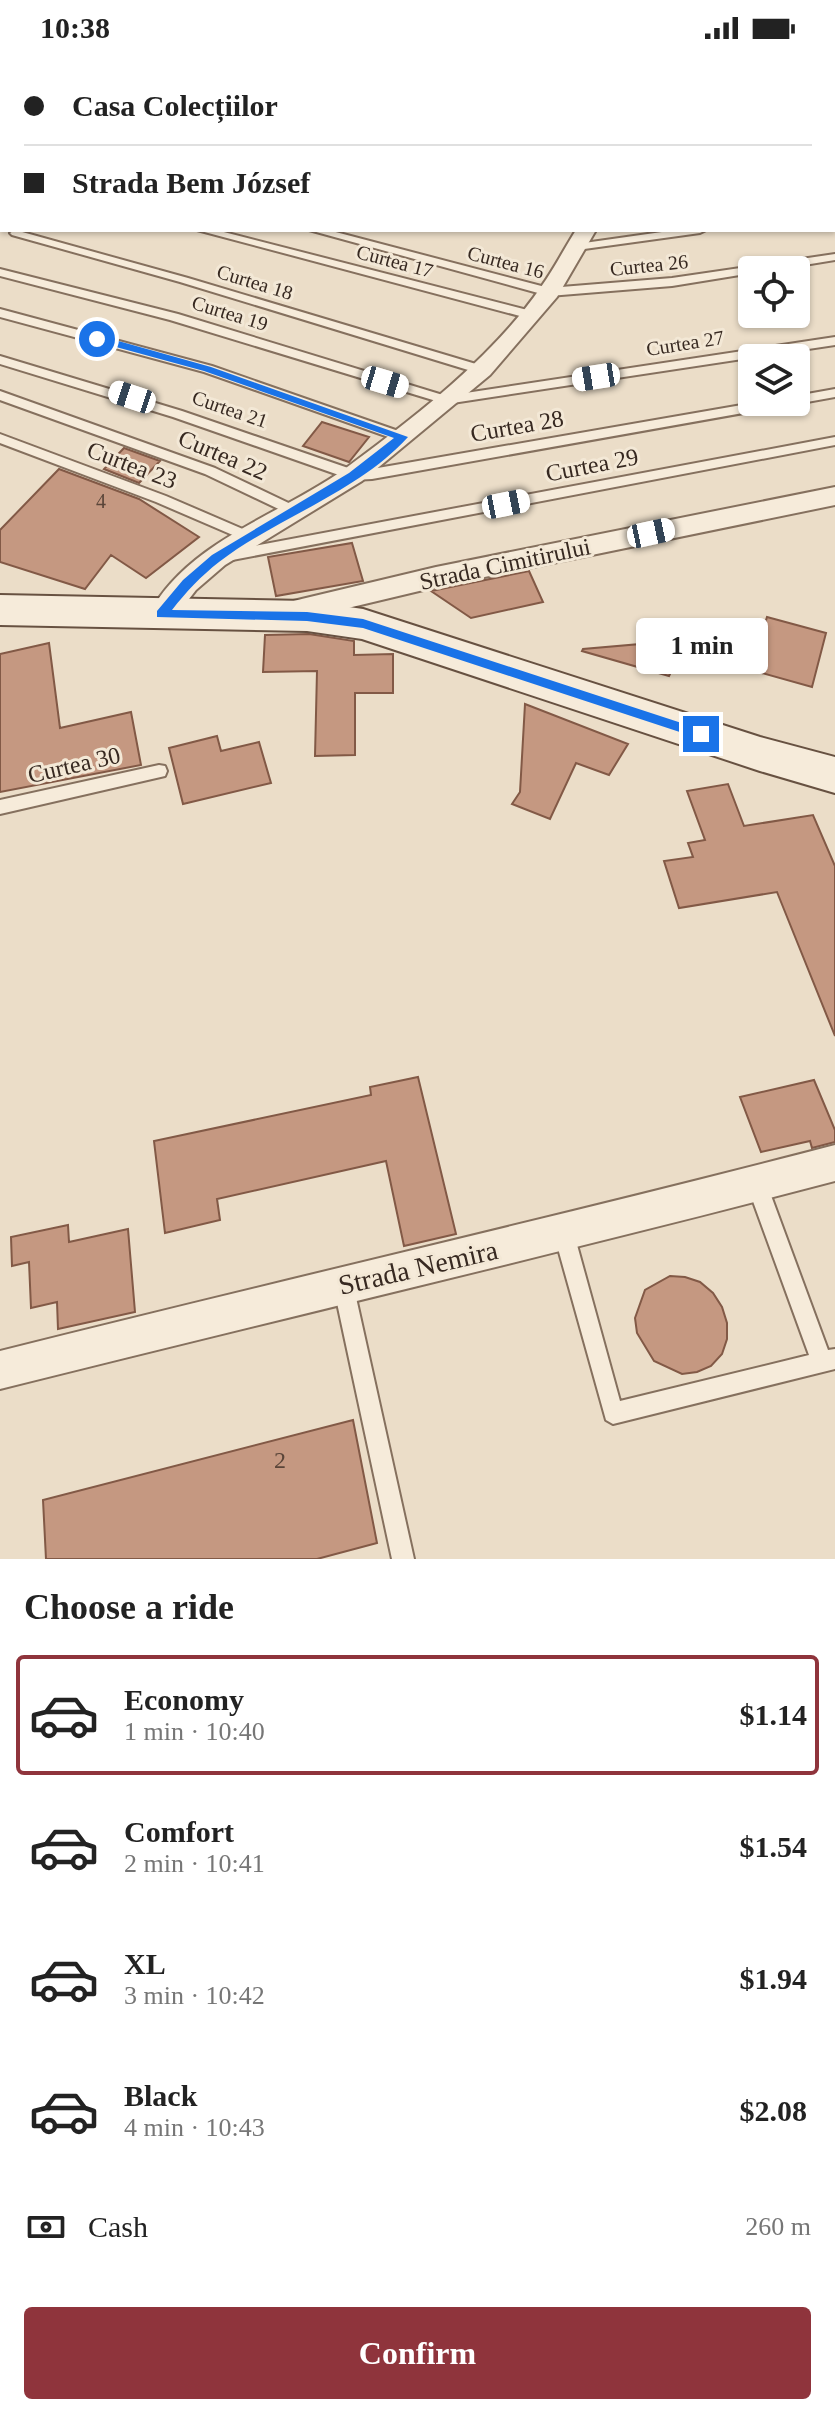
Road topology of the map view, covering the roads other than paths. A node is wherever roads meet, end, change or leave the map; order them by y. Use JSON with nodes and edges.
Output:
{"nodes":[{"id":1,"x":211,"y":232,"type":"edge"},
{"id":2,"x":323,"y":232,"type":"edge"},
{"id":3,"x":674,"y":232,"type":"edge"},
{"id":4,"x":16,"y":233,"type":"dead end"},
{"id":5,"x":582,"y":239,"type":"edge"},
{"id":6,"x":835,"y":257,"type":"edge"},
{"id":7,"x":810,"y":261,"type":"edge"},
{"id":8,"x":0,"y":272,"type":"edge"},
{"id":9,"x":738,"y":272,"type":"edge"},
{"id":10,"x":549,"y":292,"type":"junction"},
{"id":11,"x":0,"y":313,"type":"edge"},
{"id":12,"x":531,"y":315,"type":"junction"},
{"id":13,"x":835,"y":341,"type":"edge"},
{"id":14,"x":0,"y":360,"type":"edge"},
{"id":15,"x":482,"y":370,"type":"junction"},
{"id":16,"x":835,"y":393,"type":"edge"},
{"id":17,"x":0,"y":395,"type":"edge"},
{"id":18,"x":810,"y":397,"type":"edge"},
{"id":19,"x":446,"y":400,"type":"junction"},
{"id":20,"x":738,"y":410,"type":"edge"},
{"id":21,"x":402,"y":437,"type":"junction"},
{"id":22,"x":0,"y":438,"type":"edge"},
{"id":23,"x":835,"y":441,"type":"edge"},
{"id":24,"x":353,"y":475,"type":"junction"},
{"id":25,"x":835,"y":496,"type":"edge"},
{"id":26,"x":292,"y":510,"type":"junction"},
{"id":27,"x":247,"y":536,"type":"junction"},
{"id":28,"x":216,"y":558,"type":"junction"},
{"id":29,"x":0,"y":610,"type":"edge"},
{"id":30,"x":162,"y":614,"type":"junction"},
{"id":31,"x":270,"y":616,"type":"junction"},
{"id":32,"x":159,"y":771,"type":"dead end"},
{"id":33,"x":835,"y":775,"type":"edge"},
{"id":34,"x":0,"y":807,"type":"edge"},
{"id":35,"x":835,"y":1163,"type":"edge"},
{"id":36,"x":756,"y":1182,"type":"junction"},
{"id":37,"x":564,"y":1234,"type":"junction"},
{"id":38,"x":343,"y":1284,"type":"junction"},
{"id":39,"x":829,"y":1360,"type":"edge"},
{"id":40,"x":0,"y":1370,"type":"edge"},
{"id":41,"x":403,"y":1559,"type":"edge"}],
"edges":[{"from":1,"to":12,"type":"lane","name":"Curtea 17"},
{"from":2,"to":10,"type":"lane","name":"Curtea 16"},
{"from":3,"to":5,"type":"lane"},
{"from":4,"to":15,"type":"lane","name":"Curtea 18"},
{"from":5,"to":10,"type":"street"},
{"from":6,"to":7,"type":"lane","name":"Curtea 26"},
{"from":8,"to":19,"type":"lane","name":"Curtea 19"},
{"from":9,"to":10,"type":"lane","name":"Curtea 26"},
{"from":10,"to":12,"type":"street"},
{"from":11,"to":21,"type":"lane"},
{"from":12,"to":15,"type":"street"},
{"from":13,"to":19,"type":"lane","name":"Curtea 27"},
{"from":14,"to":24,"type":"lane","name":"Curtea 21"},
{"from":15,"to":19,"type":"street"},
{"from":16,"to":18,"type":"lane"},
{"from":17,"to":26,"type":"lane","name":"Curtea 22"},
{"from":19,"to":21,"type":"street"},
{"from":20,"to":24,"type":"lane","name":"Curtea 28"},
{"from":21,"to":24,"type":"street"},
{"from":22,"to":27,"type":"lane","name":"Curtea 23"},
{"from":23,"to":28,"type":"lane","name":"Curtea 29"},
{"from":24,"to":26,"type":"street"},
{"from":25,"to":31,"type":"street","name":"Strada Cimitirului"},
{"from":26,"to":27,"type":"street"},
{"from":27,"to":28,"type":"street"},
{"from":28,"to":30,"type":"street"},
{"from":29,"to":30,"type":"main road"},
{"from":30,"to":31,"type":"main road"},
{"from":31,"to":33,"type":"main road"},
{"from":32,"to":34,"type":"lane","name":"Curtea 30"},
{"from":35,"to":36,"type":"street","name":"Strada Nemira"},
{"from":36,"to":37,"type":"street","name":"Strada Nemira"},
{"from":36,"to":39,"type":"lane"},
{"from":37,"to":38,"type":"street","name":"Strada Nemira"},
{"from":37,"to":39,"type":"lane"},
{"from":38,"to":40,"type":"street","name":"Strada Nemira"},
{"from":38,"to":41,"type":"lane"}]}
